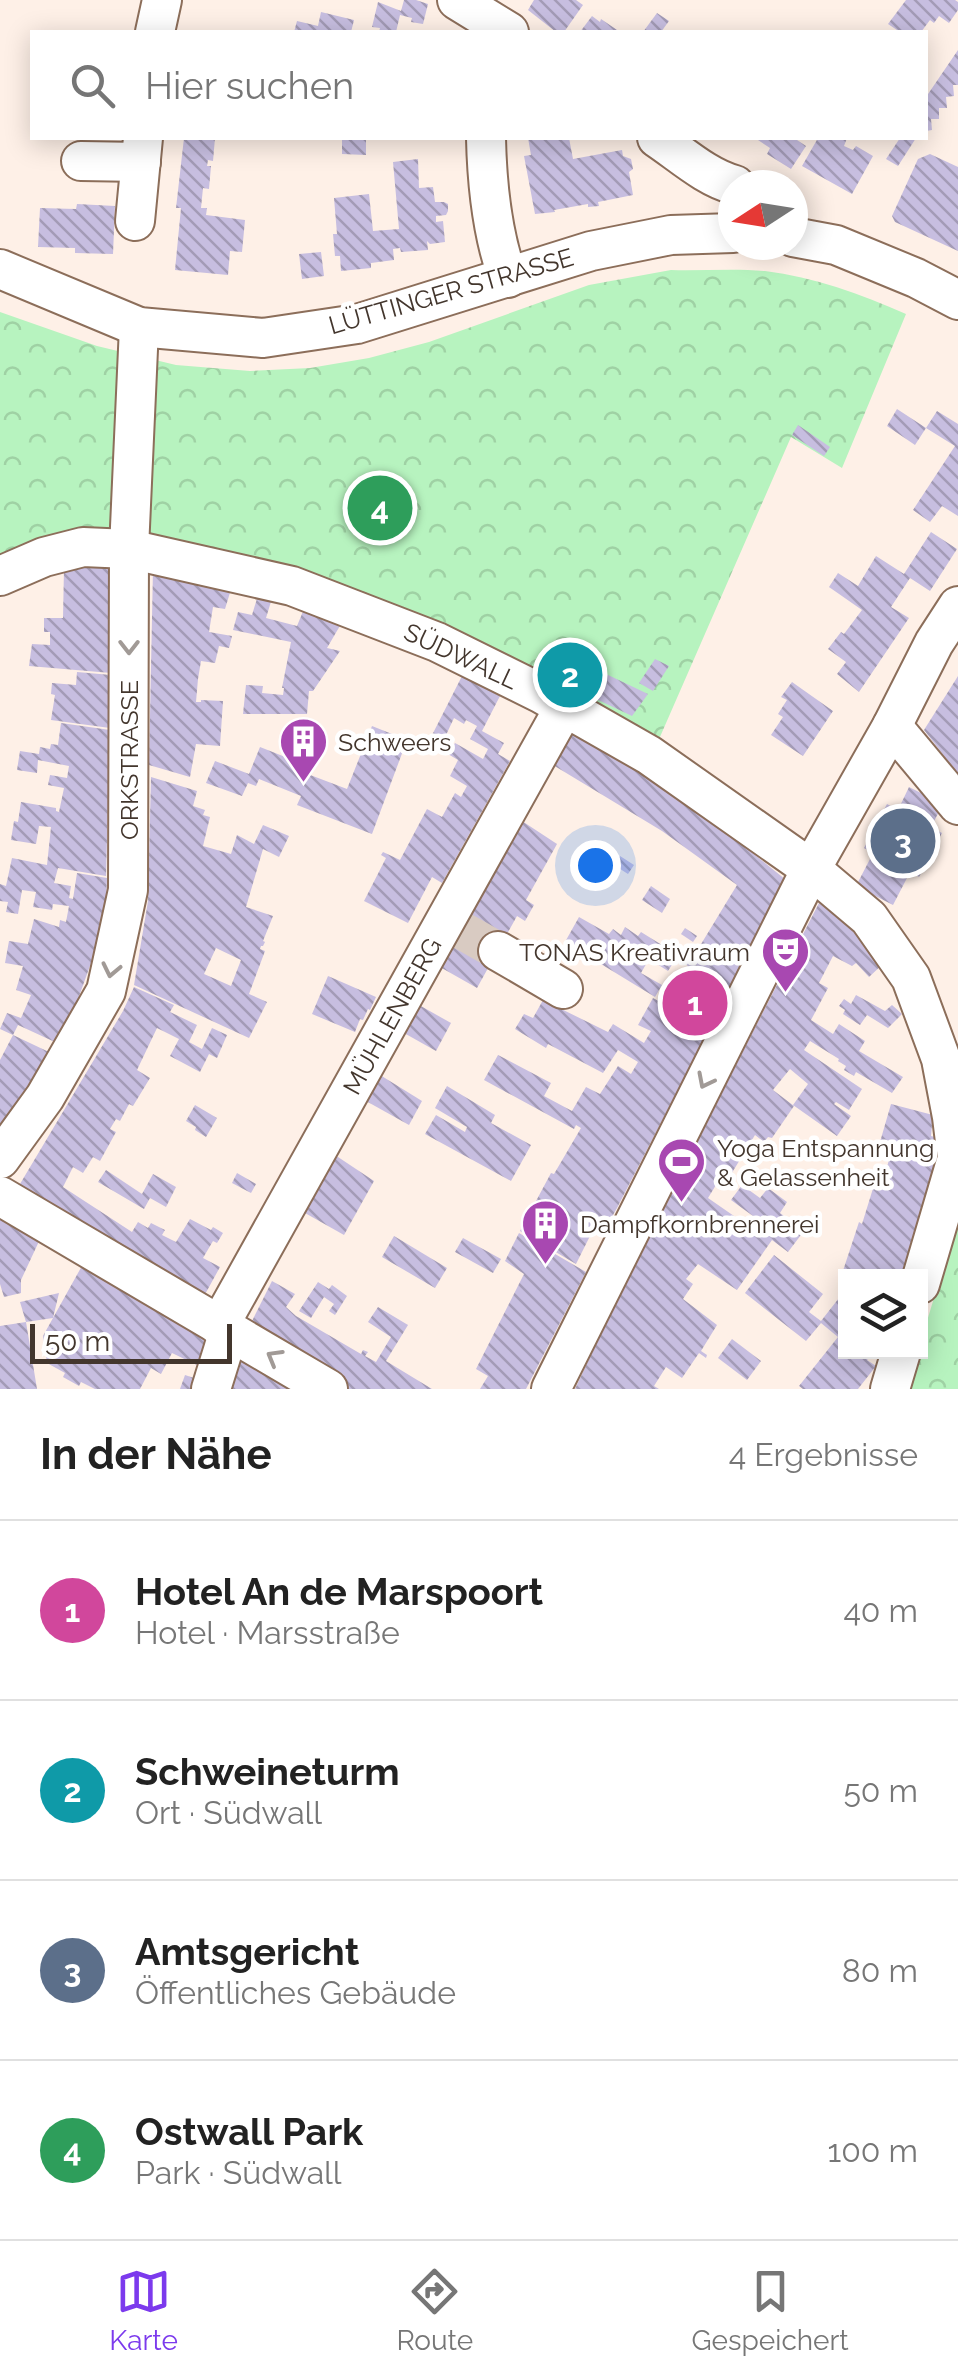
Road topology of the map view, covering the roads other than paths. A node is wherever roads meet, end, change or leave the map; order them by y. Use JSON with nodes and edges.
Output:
{"nodes":[{"id":1,"x":162,"y":0,"type":"edge"},
{"id":2,"x":457,"y":0,"type":"edge"},
{"id":3,"x":497,"y":21,"type":"edge"},
{"id":4,"x":155,"y":30,"type":"edge"},
{"id":5,"x":486,"y":140,"type":"edge"},
{"id":6,"x":659,"y":140,"type":"edge"},
{"id":7,"x":142,"y":150,"type":"edge"},
{"id":8,"x":81,"y":160,"type":"dead end"},
{"id":9,"x":718,"y":180,"type":"edge"},
{"id":10,"x":135,"y":221,"type":"dead end"},
{"id":11,"x":718,"y":233,"type":"edge"},
{"id":12,"x":808,"y":240,"type":"edge"},
{"id":13,"x":0,"y":268,"type":"edge"},
{"id":14,"x":508,"y":278,"type":"junction"},
{"id":15,"x":958,"y":300,"type":"edge"},
{"id":16,"x":139,"y":327,"type":"junction"},
{"id":17,"x":130,"y":550,"type":"junction"},
{"id":18,"x":0,"y":576,"type":"edge"},
{"id":19,"x":958,"y":606,"type":"edge"},
{"id":20,"x":565,"y":706,"type":"junction"},
{"id":21,"x":892,"y":726,"type":"junction"},
{"id":22,"x":958,"y":805,"type":"edge"},
{"id":23,"x":811,"y":869,"type":"junction"},
{"id":24,"x":498,"y":951,"type":"tunnel mouth"},
{"id":25,"x":563,"y":989,"type":"dead end"},
{"id":26,"x":0,"y":1158,"type":"edge"},
{"id":27,"x":0,"y":1196,"type":"edge"},
{"id":28,"x":924,"y":1269,"type":"edge"},
{"id":29,"x":224,"y":1328,"type":"junction"},
{"id":30,"x":899,"y":1359,"type":"edge"},
{"id":31,"x":211,"y":1389,"type":"edge"},
{"id":32,"x":328,"y":1389,"type":"edge"},
{"id":33,"x":551,"y":1389,"type":"edge"},
{"id":34,"x":890,"y":1389,"type":"edge"}],
"edges":[{"from":1,"to":4,"type":"street"},
{"from":2,"to":3,"type":"street"},
{"from":5,"to":14,"type":"street"},
{"from":6,"to":9,"type":"street"},
{"from":7,"to":8,"type":"street"},
{"from":7,"to":10,"type":"street"},
{"from":11,"to":14,"type":"street","name":"LÜTTINGER STRASSE"},
{"from":12,"to":15,"type":"street"},
{"from":13,"to":16,"type":"street","name":"LÜTTINGER STRASSE"},
{"from":14,"to":16,"type":"street","name":"LÜTTINGER STRASSE"},
{"from":16,"to":17,"type":"street","name":"ORKSTRASSE"},
{"from":17,"to":18,"type":"street","name":"SÜDWALL"},
{"from":17,"to":20,"type":"street","name":"SÜDWALL"},
{"from":17,"to":26,"type":"street","name":"ORKSTRASSE","one_way":true},
{"from":19,"to":21,"type":"street"},
{"from":20,"to":23,"type":"street","name":"SÜDWALL"},
{"from":20,"to":29,"type":"street","name":"MÜHLENBERG"},
{"from":21,"to":22,"type":"street"},
{"from":21,"to":23,"type":"street"},
{"from":23,"to":28,"type":"street","name":"SÜDWALL"},
{"from":23,"to":33,"type":"street","one_way":true},
{"from":24,"to":25,"type":"street"},
{"from":27,"to":29,"type":"street"},
{"from":29,"to":31,"type":"street","name":"MÜHLENBERG"},
{"from":32,"to":29,"type":"street","one_way":true},
{"from":30,"to":34,"type":"street"}]}
